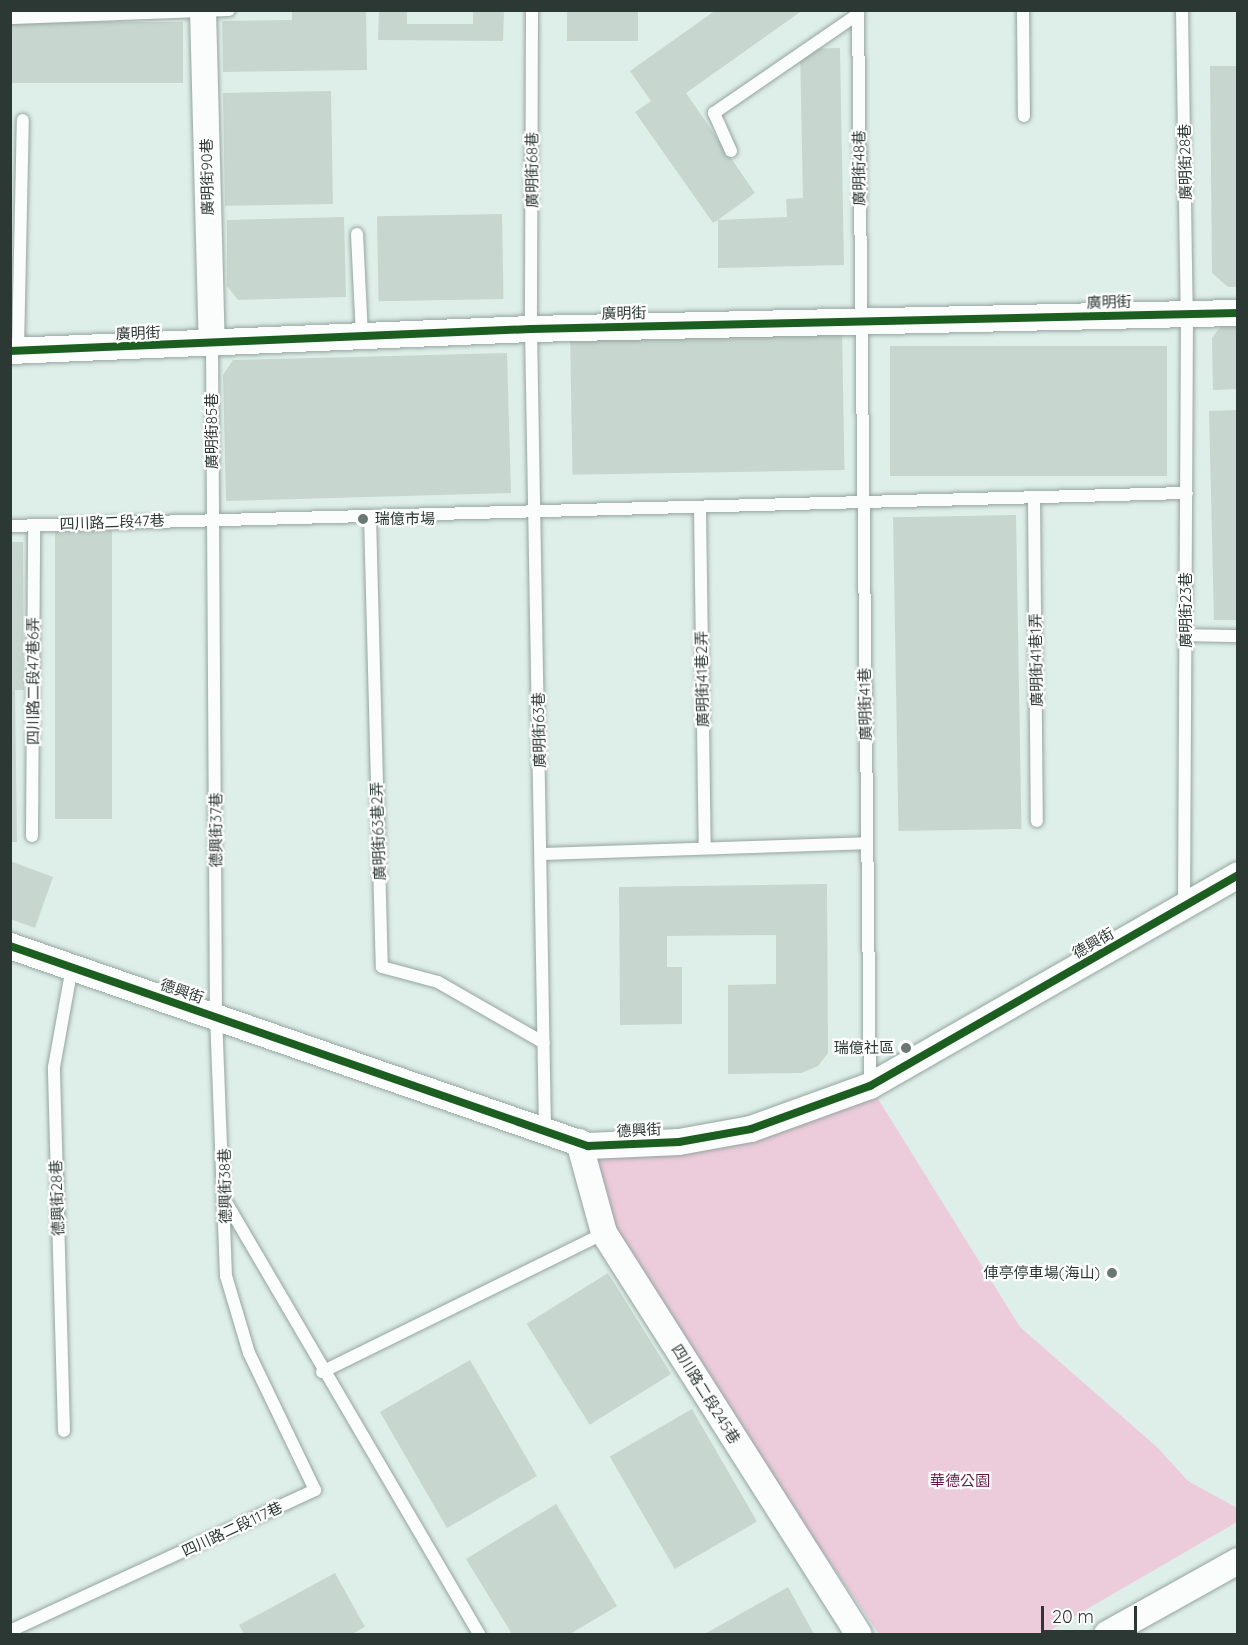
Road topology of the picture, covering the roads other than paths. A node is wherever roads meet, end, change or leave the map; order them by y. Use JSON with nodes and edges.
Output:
{"nodes":[{"id":1,"x":229,"y":10,"type":"edge"},
{"id":2,"x":532,"y":10,"type":"edge"},
{"id":3,"x":1023,"y":10,"type":"edge"},
{"id":4,"x":1182,"y":10,"type":"edge"},
{"id":5,"x":203,"y":11,"type":"edge"},
{"id":6,"x":858,"y":13,"type":"edge"},
{"id":7,"x":12,"y":18,"type":"dead end"},
{"id":8,"x":1024,"y":116,"type":"dead end"},
{"id":9,"x":22,"y":120,"type":"dead end"},
{"id":10,"x":731,"y":151,"type":"dead end"},
{"id":11,"x":357,"y":234,"type":"dead end"},
{"id":12,"x":1238,"y":313,"type":"edge"},
{"id":13,"x":1188,"y":314,"type":"junction"},
{"id":14,"x":860,"y":321,"type":"junction"},
{"id":15,"x":531,"y":329,"type":"junction"},
{"id":16,"x":362,"y":337,"type":"junction"},
{"id":17,"x":212,"y":344,"type":"junction"},
{"id":18,"x":14,"y":351,"type":"edge"},
{"id":19,"x":1187,"y":493,"type":"junction"},
{"id":20,"x":1034,"y":499,"type":"junction"},
{"id":21,"x":863,"y":506,"type":"junction"},
{"id":22,"x":700,"y":509,"type":"junction"},
{"id":23,"x":535,"y":513,"type":"junction"},
{"id":24,"x":370,"y":516,"type":"junction"},
{"id":25,"x":213,"y":519,"type":"junction"},
{"id":26,"x":34,"y":525,"type":"junction"},
{"id":27,"x":10,"y":526,"type":"edge"},
{"id":28,"x":1185,"y":636,"type":"junction"},
{"id":29,"x":1238,"y":636,"type":"edge"},
{"id":30,"x":216,"y":643,"type":"joint"},
{"id":31,"x":1037,"y":821,"type":"dead end"},
{"id":32,"x":32,"y":836,"type":"dead end"},
{"id":33,"x":867,"y":843,"type":"junction"},
{"id":34,"x":705,"y":848,"type":"junction"},
{"id":35,"x":541,"y":854,"type":"junction"},
{"id":36,"x":1238,"y":875,"type":"edge"},
{"id":37,"x":1184,"y":906,"type":"junction"},
{"id":38,"x":10,"y":946,"type":"edge"},
{"id":39,"x":72,"y":967,"type":"junction"},
{"id":40,"x":216,"y":1017,"type":"junction"},
{"id":41,"x":544,"y":1043,"type":"junction"},
{"id":42,"x":870,"y":1086,"type":"junction"},
{"id":43,"x":545,"y":1132,"type":"junction"},
{"id":44,"x":579,"y":1142,"type":"junction"},
{"id":45,"x":225,"y":1201,"type":"junction"},
{"id":46,"x":604,"y":1233,"type":"junction"},
{"id":47,"x":249,"y":1353,"type":"joint"},
{"id":48,"x":322,"y":1372,"type":"junction"},
{"id":49,"x":64,"y":1431,"type":"dead end"},
{"id":50,"x":1238,"y":1562,"type":"edge"},
{"id":51,"x":10,"y":1631,"type":"edge"},
{"id":52,"x":479,"y":1635,"type":"edge"},
{"id":53,"x":858,"y":1635,"type":"edge"},
{"id":54,"x":1107,"y":1635,"type":"edge"}],
"edges":[{"from":1,"to":5,"type":"lane"},
{"from":2,"to":15,"type":"lane","name":"廣明街68巷"},
{"from":3,"to":8,"type":"lane"},
{"from":4,"to":13,"type":"lane","name":"廣明街28巷"},
{"from":5,"to":7,"type":"lane"},
{"from":5,"to":17,"type":"street","name":"廣明街90巷"},
{"from":6,"to":10,"type":"lane","name":"廣明街48巷"},
{"from":6,"to":14,"type":"lane","name":"廣明街48巷"},
{"from":9,"to":18,"type":"lane"},
{"from":11,"to":16,"type":"lane"},
{"from":12,"to":13,"type":"street","name":"廣明街"},
{"from":13,"to":14,"type":"street","name":"廣明街"},
{"from":13,"to":19,"type":"lane","name":"廣明街23巷"},
{"from":14,"to":15,"type":"street","name":"廣明街"},
{"from":14,"to":21,"type":"lane","name":"廣明街41巷"},
{"from":15,"to":16,"type":"street","name":"廣明街"},
{"from":15,"to":23,"type":"lane","name":"廣明街63巷"},
{"from":16,"to":17,"type":"street","name":"廣明街"},
{"from":17,"to":18,"type":"street","name":"廣明街"},
{"from":17,"to":25,"type":"lane","name":"廣明街85巷"},
{"from":19,"to":20,"type":"lane"},
{"from":19,"to":28,"type":"lane","name":"廣明街23巷"},
{"from":20,"to":21,"type":"lane"},
{"from":20,"to":31,"type":"lane","name":"廣明街41巷1弄"},
{"from":21,"to":22,"type":"lane"},
{"from":21,"to":33,"type":"lane","name":"廣明街41巷"},
{"from":22,"to":23,"type":"lane"},
{"from":22,"to":34,"type":"lane","name":"廣明街41巷2弄"},
{"from":23,"to":24,"type":"lane"},
{"from":23,"to":35,"type":"lane","name":"廣明街63巷"},
{"from":24,"to":25,"type":"lane"},
{"from":24,"to":41,"type":"lane","name":"廣明街63巷2弄"},
{"from":25,"to":26,"type":"lane","name":"四川路二段47巷"},
{"from":25,"to":30,"type":"lane","name":"廣明街85巷"},
{"from":26,"to":27,"type":"lane","name":"四川路二段47巷"},
{"from":26,"to":32,"type":"lane","name":"四川路二段47巷6弄"},
{"from":28,"to":29,"type":"lane"},
{"from":28,"to":37,"type":"lane","name":"廣明街23巷"},
{"from":30,"to":40,"type":"lane","name":"德興街37巷"},
{"from":33,"to":34,"type":"lane"},
{"from":33,"to":42,"type":"lane","name":"廣明街41巷"},
{"from":34,"to":35,"type":"lane"},
{"from":35,"to":41,"type":"lane","name":"廣明街63巷"},
{"from":36,"to":37,"type":"street","name":"德興街"},
{"from":37,"to":42,"type":"street","name":"德興街"},
{"from":38,"to":39,"type":"street","name":"德興街"},
{"from":39,"to":40,"type":"street","name":"德興街"},
{"from":39,"to":49,"type":"lane","name":"德興街28巷"},
{"from":40,"to":43,"type":"street","name":"德興街"},
{"from":40,"to":45,"type":"lane","name":"德興街38巷"},
{"from":41,"to":43,"type":"lane","name":"廣明街63巷"},
{"from":42,"to":44,"type":"street","name":"德興街"},
{"from":43,"to":44,"type":"street","name":"德興街"},
{"from":44,"to":46,"type":"street","name":"四川路二段245巷"},
{"from":45,"to":47,"type":"lane","name":"德興街38巷"},
{"from":45,"to":48,"type":"lane"},
{"from":46,"to":48,"type":"lane"},
{"from":46,"to":53,"type":"street","name":"四川路二段245巷"},
{"from":47,"to":51,"type":"lane","name":"四川路二段117巷"},
{"from":48,"to":52,"type":"lane"},
{"from":50,"to":54,"type":"street"}]}
